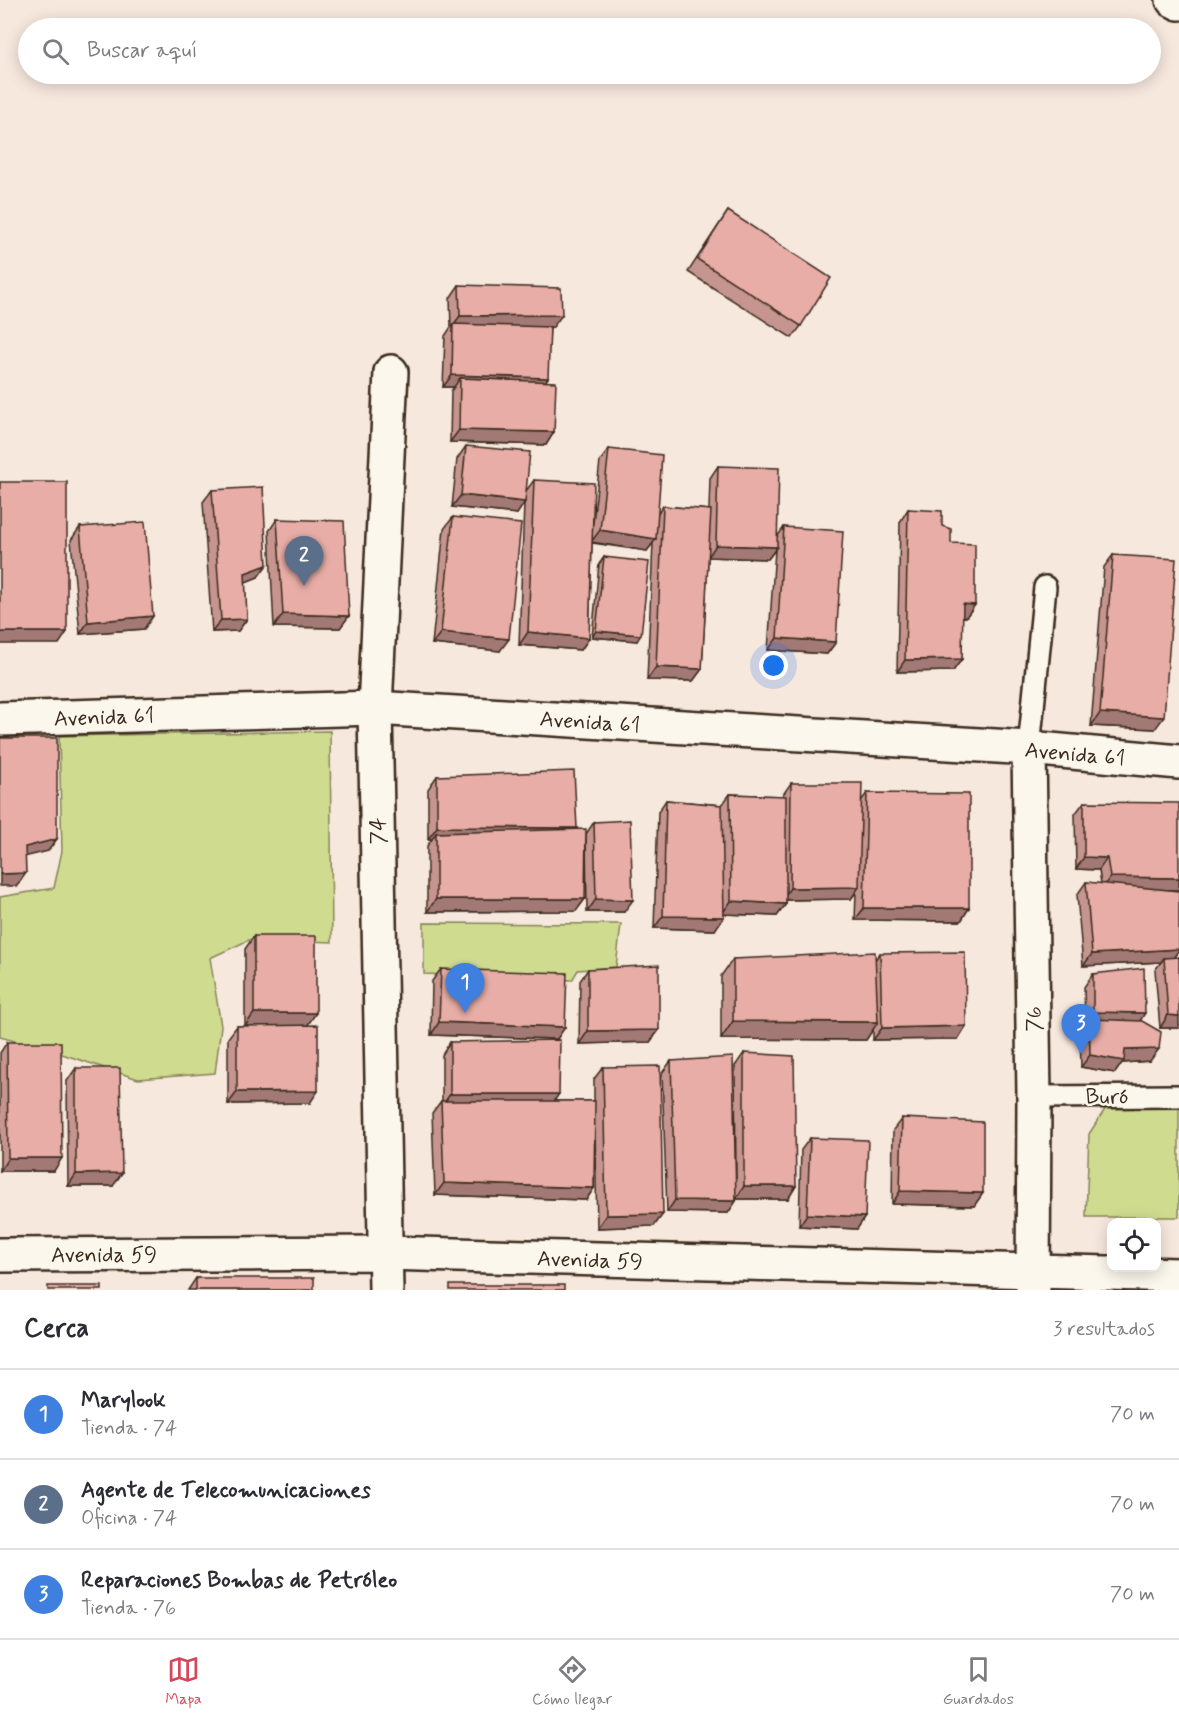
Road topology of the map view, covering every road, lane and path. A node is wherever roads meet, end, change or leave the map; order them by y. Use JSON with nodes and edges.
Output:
{"nodes":[{"id":1,"x":1173,"y":0,"type":"edge"},
{"id":2,"x":1179,"y":3,"type":"edge"},
{"id":3,"x":391,"y":372,"type":"dead end"},
{"id":4,"x":1045,"y":587,"type":"dead end"},
{"id":5,"x":375,"y":708,"type":"junction"},
{"id":6,"x":0,"y":719,"type":"edge"},
{"id":7,"x":1029,"y":748,"type":"junction"},
{"id":8,"x":1179,"y":762,"type":"edge"},
{"id":9,"x":1179,"y":1096,"type":"edge"},
{"id":10,"x":1034,"y":1097,"type":"junction"},
{"id":11,"x":385,"y":1253,"type":"junction"},
{"id":12,"x":0,"y":1255,"type":"edge"},
{"id":13,"x":1179,"y":1275,"type":"edge"},
{"id":14,"x":1033,"y":1281,"type":"edge"},
{"id":15,"x":386,"y":1290,"type":"edge"}],
"edges":[{"from":1,"to":2,"type":"street"},
{"from":3,"to":5,"type":"street","name":"74"},
{"from":4,"to":7,"type":"lane"},
{"from":5,"to":6,"type":"street","name":"Avenida 61"},
{"from":5,"to":7,"type":"street","name":"Avenida 61"},
{"from":5,"to":11,"type":"street","name":"74"},
{"from":7,"to":8,"type":"street","name":"Avenida 61"},
{"from":7,"to":10,"type":"street","name":"76"},
{"from":9,"to":10,"type":"lane","name":"Buró"},
{"from":10,"to":14,"type":"street","name":"76"},
{"from":11,"to":12,"type":"street","name":"Avenida 59"},
{"from":11,"to":14,"type":"street","name":"Avenida 59"},
{"from":11,"to":15,"type":"street","name":"74"},
{"from":13,"to":14,"type":"street","name":"Avenida 59"}]}
